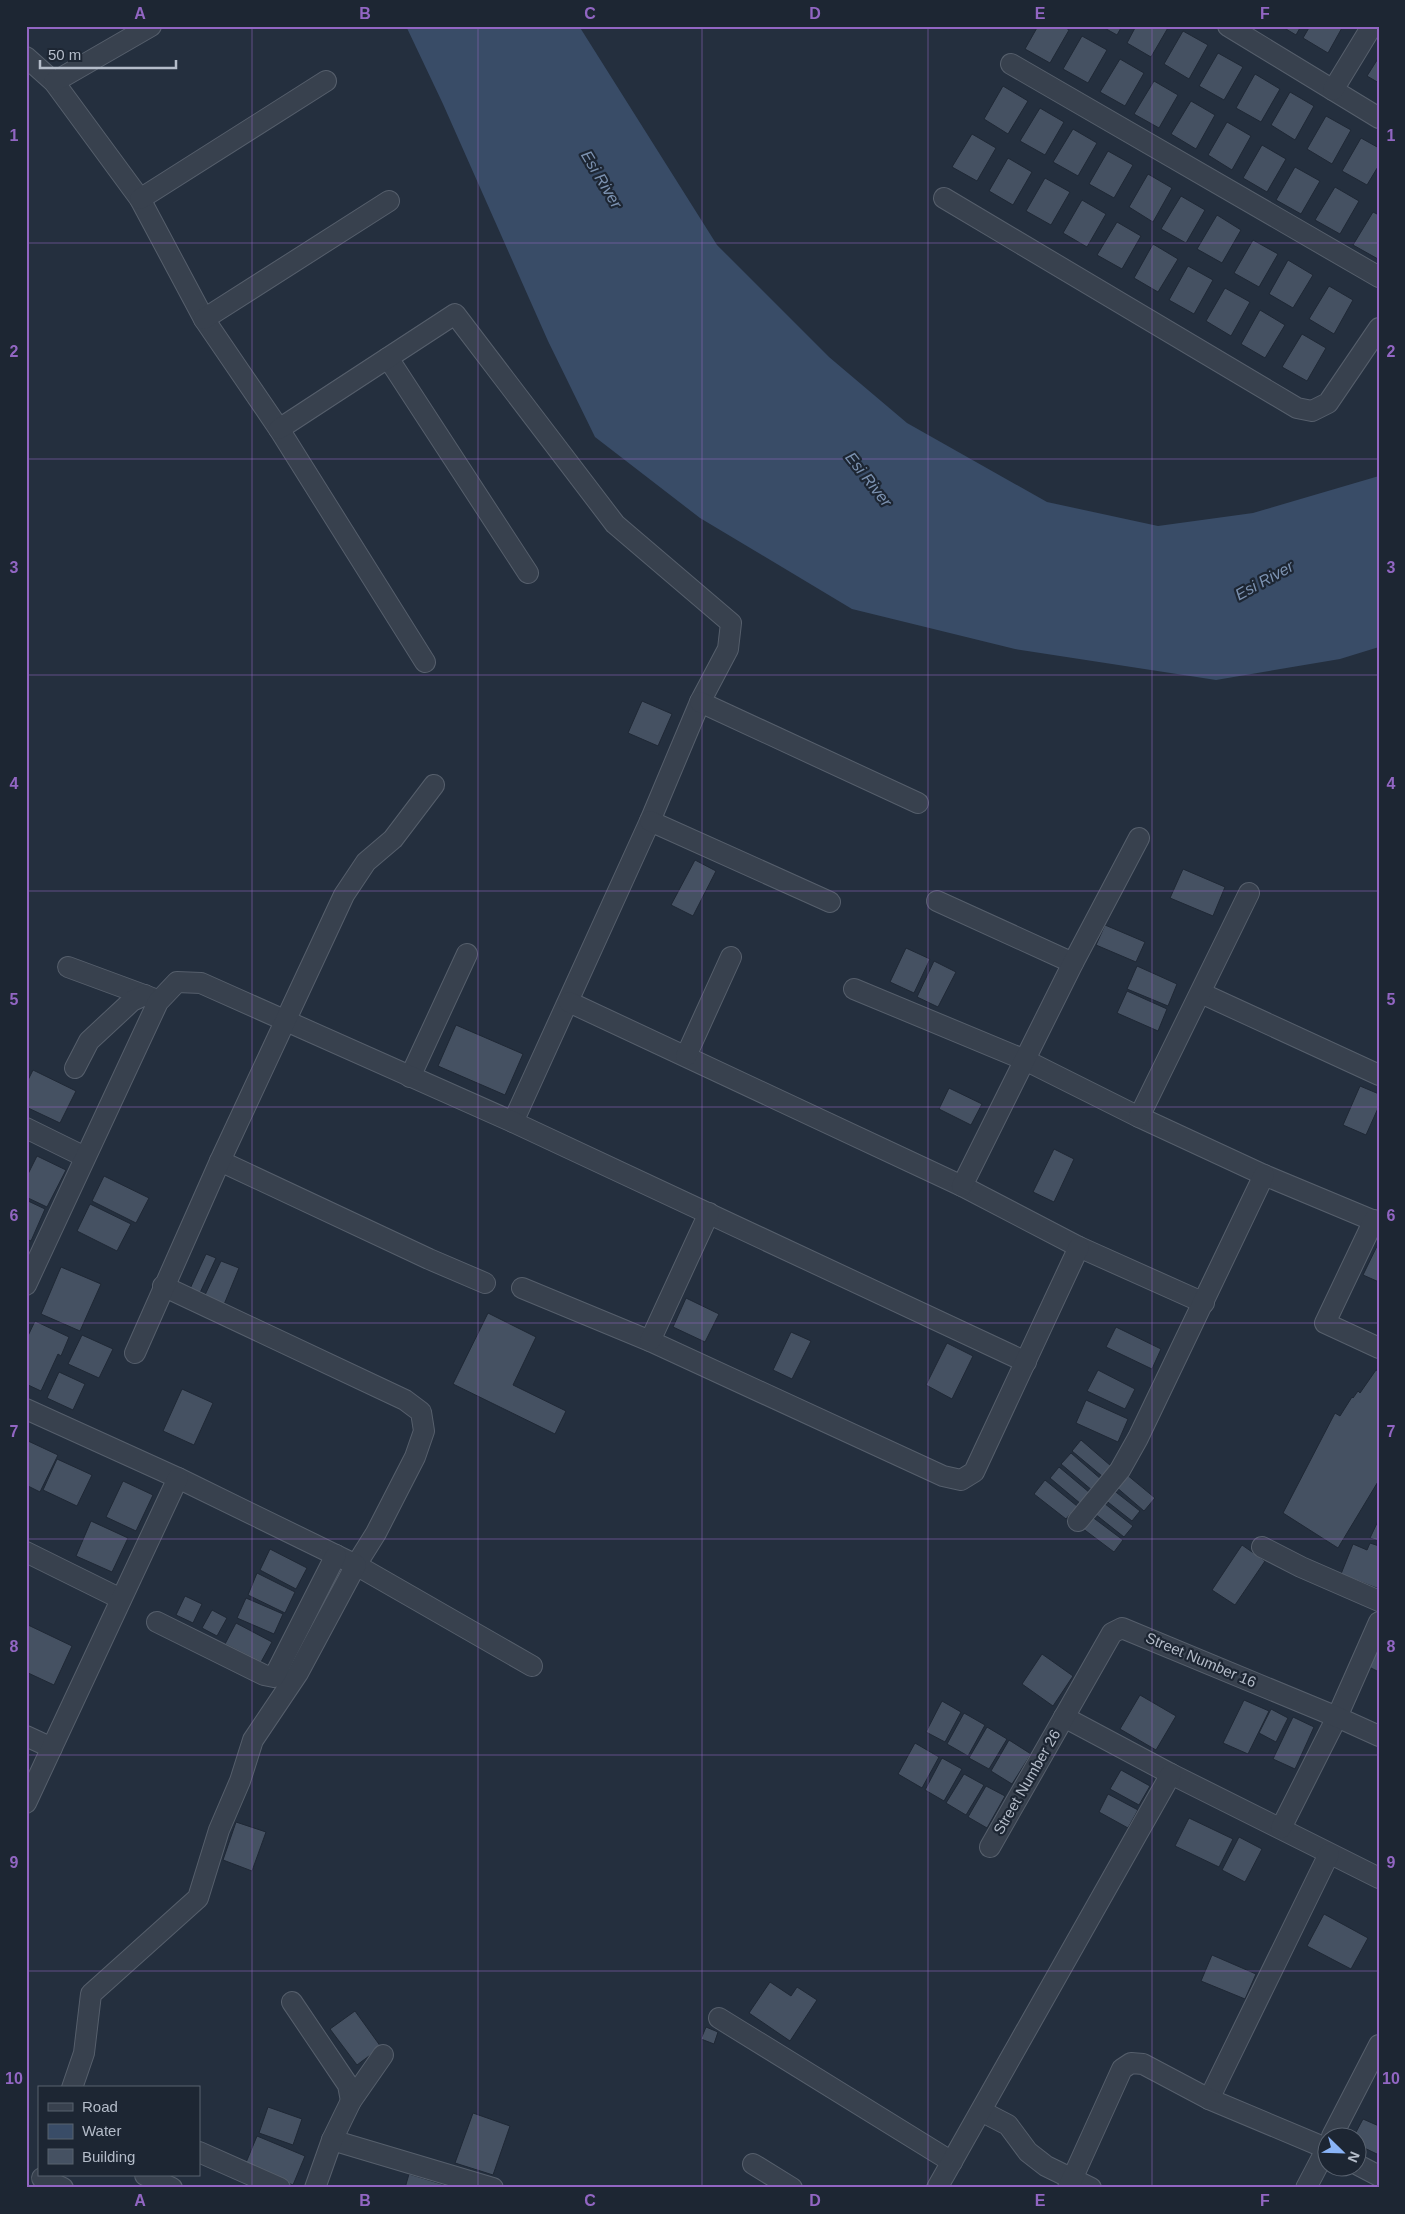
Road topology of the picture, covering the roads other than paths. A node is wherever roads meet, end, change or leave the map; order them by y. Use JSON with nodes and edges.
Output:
{"nodes":[{"id":1,"x":151,"y":26,"type":"edge"},
{"id":2,"x":1228,"y":26,"type":"edge"},
{"id":3,"x":1372,"y":26,"type":"edge"},
{"id":4,"x":26,"y":57,"type":"edge"},
{"id":5,"x":1011,"y":64,"type":"dead end"},
{"id":6,"x":326,"y":81,"type":"dead end"},
{"id":7,"x":54,"y":82,"type":"junction"},
{"id":8,"x":1333,"y":90,"type":"junction"},
{"id":9,"x":1379,"y":118,"type":"edge"},
{"id":10,"x":944,"y":198,"type":"dead end"},
{"id":11,"x":140,"y":199,"type":"junction"},
{"id":12,"x":388,"y":201,"type":"dead end"},
{"id":13,"x":1379,"y":277,"type":"edge"},
{"id":14,"x":204,"y":319,"type":"junction"},
{"id":15,"x":1379,"y":328,"type":"edge"},
{"id":16,"x":388,"y":358,"type":"junction"},
{"id":17,"x":278,"y":429,"type":"junction"},
{"id":18,"x":528,"y":573,"type":"dead end"},
{"id":19,"x":425,"y":662,"type":"dead end"},
{"id":20,"x":700,"y":702,"type":"junction"},
{"id":21,"x":434,"y":785,"type":"dead end"},
{"id":22,"x":918,"y":802,"type":"dead end"},
{"id":23,"x":650,"y":821,"type":"junction"},
{"id":24,"x":1139,"y":838,"type":"dead end"},
{"id":25,"x":1249,"y":893,"type":"dead end"},
{"id":26,"x":938,"y":901,"type":"dead end"},
{"id":27,"x":830,"y":902,"type":"dead end"},
{"id":28,"x":467,"y":954,"type":"dead end"},
{"id":29,"x":731,"y":957,"type":"dead end"},
{"id":30,"x":1073,"y":963,"type":"junction"},
{"id":31,"x":68,"y":967,"type":"dead end"},
{"id":32,"x":854,"y":989,"type":"dead end"},
{"id":33,"x":1201,"y":993,"type":"junction"},
{"id":34,"x":152,"y":998,"type":"junction"},
{"id":35,"x":569,"y":1002,"type":"junction"},
{"id":36,"x":284,"y":1021,"type":"junction"},
{"id":37,"x":686,"y":1056,"type":"junction"},
{"id":38,"x":1025,"y":1060,"type":"junction"},
{"id":39,"x":75,"y":1068,"type":"dead end"},
{"id":40,"x":1379,"y":1074,"type":"edge"},
{"id":41,"x":410,"y":1076,"type":"junction"},
{"id":42,"x":1139,"y":1117,"type":"junction"},
{"id":43,"x":514,"y":1122,"type":"junction"},
{"id":44,"x":26,"y":1128,"type":"edge"},
{"id":45,"x":85,"y":1157,"type":"junction"},
{"id":46,"x":220,"y":1161,"type":"junction"},
{"id":47,"x":1264,"y":1175,"type":"junction"},
{"id":48,"x":962,"y":1186,"type":"junction"},
{"id":49,"x":709,"y":1213,"type":"junction"},
{"id":50,"x":1376,"y":1221,"type":"edge"},
{"id":51,"x":1079,"y":1247,"type":"junction"},
{"id":52,"x":28,"y":1276,"type":"edge"},
{"id":53,"x":485,"y":1283,"type":"dead end"},
{"id":54,"x":164,"y":1286,"type":"junction"},
{"id":55,"x":522,"y":1288,"type":"dead end"},
{"id":56,"x":1204,"y":1303,"type":"junction"},
{"id":57,"x":650,"y":1341,"type":"junction"},
{"id":58,"x":1379,"y":1348,"type":"edge"},
{"id":59,"x":135,"y":1353,"type":"dead end"},
{"id":60,"x":1026,"y":1362,"type":"junction"},
{"id":61,"x":26,"y":1409,"type":"edge"},
{"id":62,"x":178,"y":1478,"type":"junction"},
{"id":63,"x":1078,"y":1521,"type":"dead end"},
{"id":64,"x":1262,"y":1547,"type":"dead end"},
{"id":65,"x":26,"y":1552,"type":"edge"},
{"id":66,"x":336,"y":1555,"type":"junction"},
{"id":67,"x":356,"y":1565,"type":"junction"},
{"id":68,"x":120,"y":1599,"type":"junction"},
{"id":69,"x":1379,"y":1600,"type":"edge"},
{"id":70,"x":158,"y":1622,"type":"dead end"},
{"id":71,"x":1379,"y":1622,"type":"edge"},
{"id":72,"x":532,"y":1666,"type":"dead end"},
{"id":73,"x":1064,"y":1717,"type":"junction"},
{"id":74,"x":1337,"y":1717,"type":"junction"},
{"id":75,"x":26,"y":1736,"type":"edge"},
{"id":76,"x":1379,"y":1736,"type":"edge"},
{"id":77,"x":52,"y":1748,"type":"junction"},
{"id":78,"x":1171,"y":1774,"type":"junction"},
{"id":79,"x":26,"y":1803,"type":"edge"},
{"id":80,"x":1281,"y":1828,"type":"junction"},
{"id":81,"x":990,"y":1847,"type":"dead end"},
{"id":82,"x":1329,"y":1854,"type":"junction"},
{"id":83,"x":1379,"y":1878,"type":"edge"},
{"id":84,"x":292,"y":2002,"type":"dead end"},
{"id":85,"x":719,"y":2018,"type":"dead end"},
{"id":86,"x":1379,"y":2045,"type":"edge"},
{"id":87,"x":383,"y":2055,"type":"dead end"},
{"id":88,"x":73,"y":2086,"type":"edge"},
{"id":89,"x":1210,"y":2098,"type":"junction"},
{"id":90,"x":351,"y":2101,"type":"junction"},
{"id":91,"x":981,"y":2112,"type":"junction"},
{"id":92,"x":1338,"y":2126,"type":"edge"},
{"id":93,"x":332,"y":2140,"type":"junction"},
{"id":94,"x":1318,"y":2141,"type":"edge"},
{"id":95,"x":200,"y":2152,"type":"edge"},
{"id":96,"x":952,"y":2162,"type":"junction"},
{"id":97,"x":753,"y":2164,"type":"dead end"},
{"id":98,"x":1318,"y":2165,"type":"edge"},
{"id":99,"x":147,"y":2176,"type":"edge"},
{"id":100,"x":41,"y":2180,"type":"edge"},
{"id":101,"x":1077,"y":2185,"type":"edge"},
{"id":102,"x":63,"y":2188,"type":"edge"},
{"id":103,"x":172,"y":2188,"type":"edge"},
{"id":104,"x":280,"y":2188,"type":"edge"},
{"id":105,"x":315,"y":2188,"type":"edge"},
{"id":106,"x":493,"y":2188,"type":"edge"},
{"id":107,"x":792,"y":2188,"type":"edge"},
{"id":108,"x":937,"y":2188,"type":"edge"},
{"id":109,"x":1306,"y":2188,"type":"edge"}],
"edges":[{"from":1,"to":7,"type":"street"},
{"from":2,"to":8,"type":"street"},
{"from":3,"to":8,"type":"street"},
{"from":4,"to":7,"type":"street"},
{"from":5,"to":13,"type":"street"},
{"from":6,"to":11,"type":"street"},
{"from":7,"to":11,"type":"street"},
{"from":8,"to":9,"type":"street"},
{"from":10,"to":15,"type":"street"},
{"from":11,"to":14,"type":"street"},
{"from":12,"to":14,"type":"street"},
{"from":14,"to":17,"type":"street"},
{"from":16,"to":17,"type":"street"},
{"from":16,"to":18,"type":"street"},
{"from":16,"to":20,"type":"street"},
{"from":17,"to":19,"type":"street"},
{"from":20,"to":22,"type":"street"},
{"from":20,"to":23,"type":"street"},
{"from":21,"to":36,"type":"street"},
{"from":23,"to":27,"type":"street"},
{"from":23,"to":35,"type":"street"},
{"from":24,"to":30,"type":"street"},
{"from":25,"to":33,"type":"street"},
{"from":26,"to":30,"type":"street"},
{"from":28,"to":41,"type":"street"},
{"from":29,"to":37,"type":"street"},
{"from":30,"to":38,"type":"street"},
{"from":31,"to":34,"type":"street"},
{"from":32,"to":38,"type":"street"},
{"from":33,"to":40,"type":"street"},
{"from":33,"to":42,"type":"street"},
{"from":34,"to":36,"type":"street"},
{"from":34,"to":39,"type":"street"},
{"from":34,"to":45,"type":"street"},
{"from":35,"to":37,"type":"street"},
{"from":35,"to":43,"type":"street"},
{"from":36,"to":41,"type":"street"},
{"from":36,"to":46,"type":"street"},
{"from":37,"to":48,"type":"street"},
{"from":38,"to":42,"type":"street"},
{"from":38,"to":48,"type":"street"},
{"from":41,"to":43,"type":"street"},
{"from":42,"to":47,"type":"street"},
{"from":43,"to":49,"type":"street"},
{"from":44,"to":45,"type":"street"},
{"from":45,"to":52,"type":"street"},
{"from":46,"to":53,"type":"street"},
{"from":46,"to":54,"type":"street"},
{"from":47,"to":50,"type":"street"},
{"from":47,"to":56,"type":"street"},
{"from":48,"to":51,"type":"street"},
{"from":49,"to":57,"type":"street"},
{"from":49,"to":60,"type":"street"},
{"from":50,"to":58,"type":"street"},
{"from":51,"to":56,"type":"street"},
{"from":51,"to":60,"type":"street"},
{"from":54,"to":59,"type":"street"},
{"from":54,"to":67,"type":"street"},
{"from":55,"to":57,"type":"street"},
{"from":56,"to":63,"type":"street"},
{"from":57,"to":60,"type":"street"},
{"from":61,"to":62,"type":"street"},
{"from":62,"to":66,"type":"street"},
{"from":62,"to":68,"type":"street"},
{"from":64,"to":69,"type":"street"},
{"from":65,"to":68,"type":"street"},
{"from":66,"to":67,"type":"street"},
{"from":66,"to":70,"type":"street"},
{"from":67,"to":72,"type":"street"},
{"from":67,"to":88,"type":"street"},
{"from":68,"to":77,"type":"street"},
{"from":71,"to":74,"type":"street"},
{"from":73,"to":74,"type":"street","name":"Street Number 16"},
{"from":73,"to":78,"type":"street"},
{"from":73,"to":81,"type":"street","name":"Street Number 26"},
{"from":74,"to":76,"type":"street","name":"Street Number 16"},
{"from":74,"to":80,"type":"street"},
{"from":75,"to":77,"type":"street"},
{"from":77,"to":79,"type":"street"},
{"from":78,"to":80,"type":"street"},
{"from":78,"to":91,"type":"street"},
{"from":80,"to":82,"type":"street"},
{"from":82,"to":83,"type":"street"},
{"from":82,"to":89,"type":"street"},
{"from":84,"to":90,"type":"street"},
{"from":85,"to":96,"type":"street"},
{"from":86,"to":92,"type":"street"},
{"from":87,"to":90,"type":"street"},
{"from":89,"to":94,"type":"street"},
{"from":89,"to":101,"type":"street"},
{"from":90,"to":93,"type":"street"},
{"from":91,"to":96,"type":"street"},
{"from":91,"to":101,"type":"street"},
{"from":93,"to":105,"type":"street"},
{"from":93,"to":106,"type":"street"},
{"from":95,"to":104,"type":"street"},
{"from":96,"to":108,"type":"street"},
{"from":97,"to":107,"type":"street"},
{"from":98,"to":109,"type":"street"},
{"from":99,"to":103,"type":"street"},
{"from":100,"to":102,"type":"street"}]}
